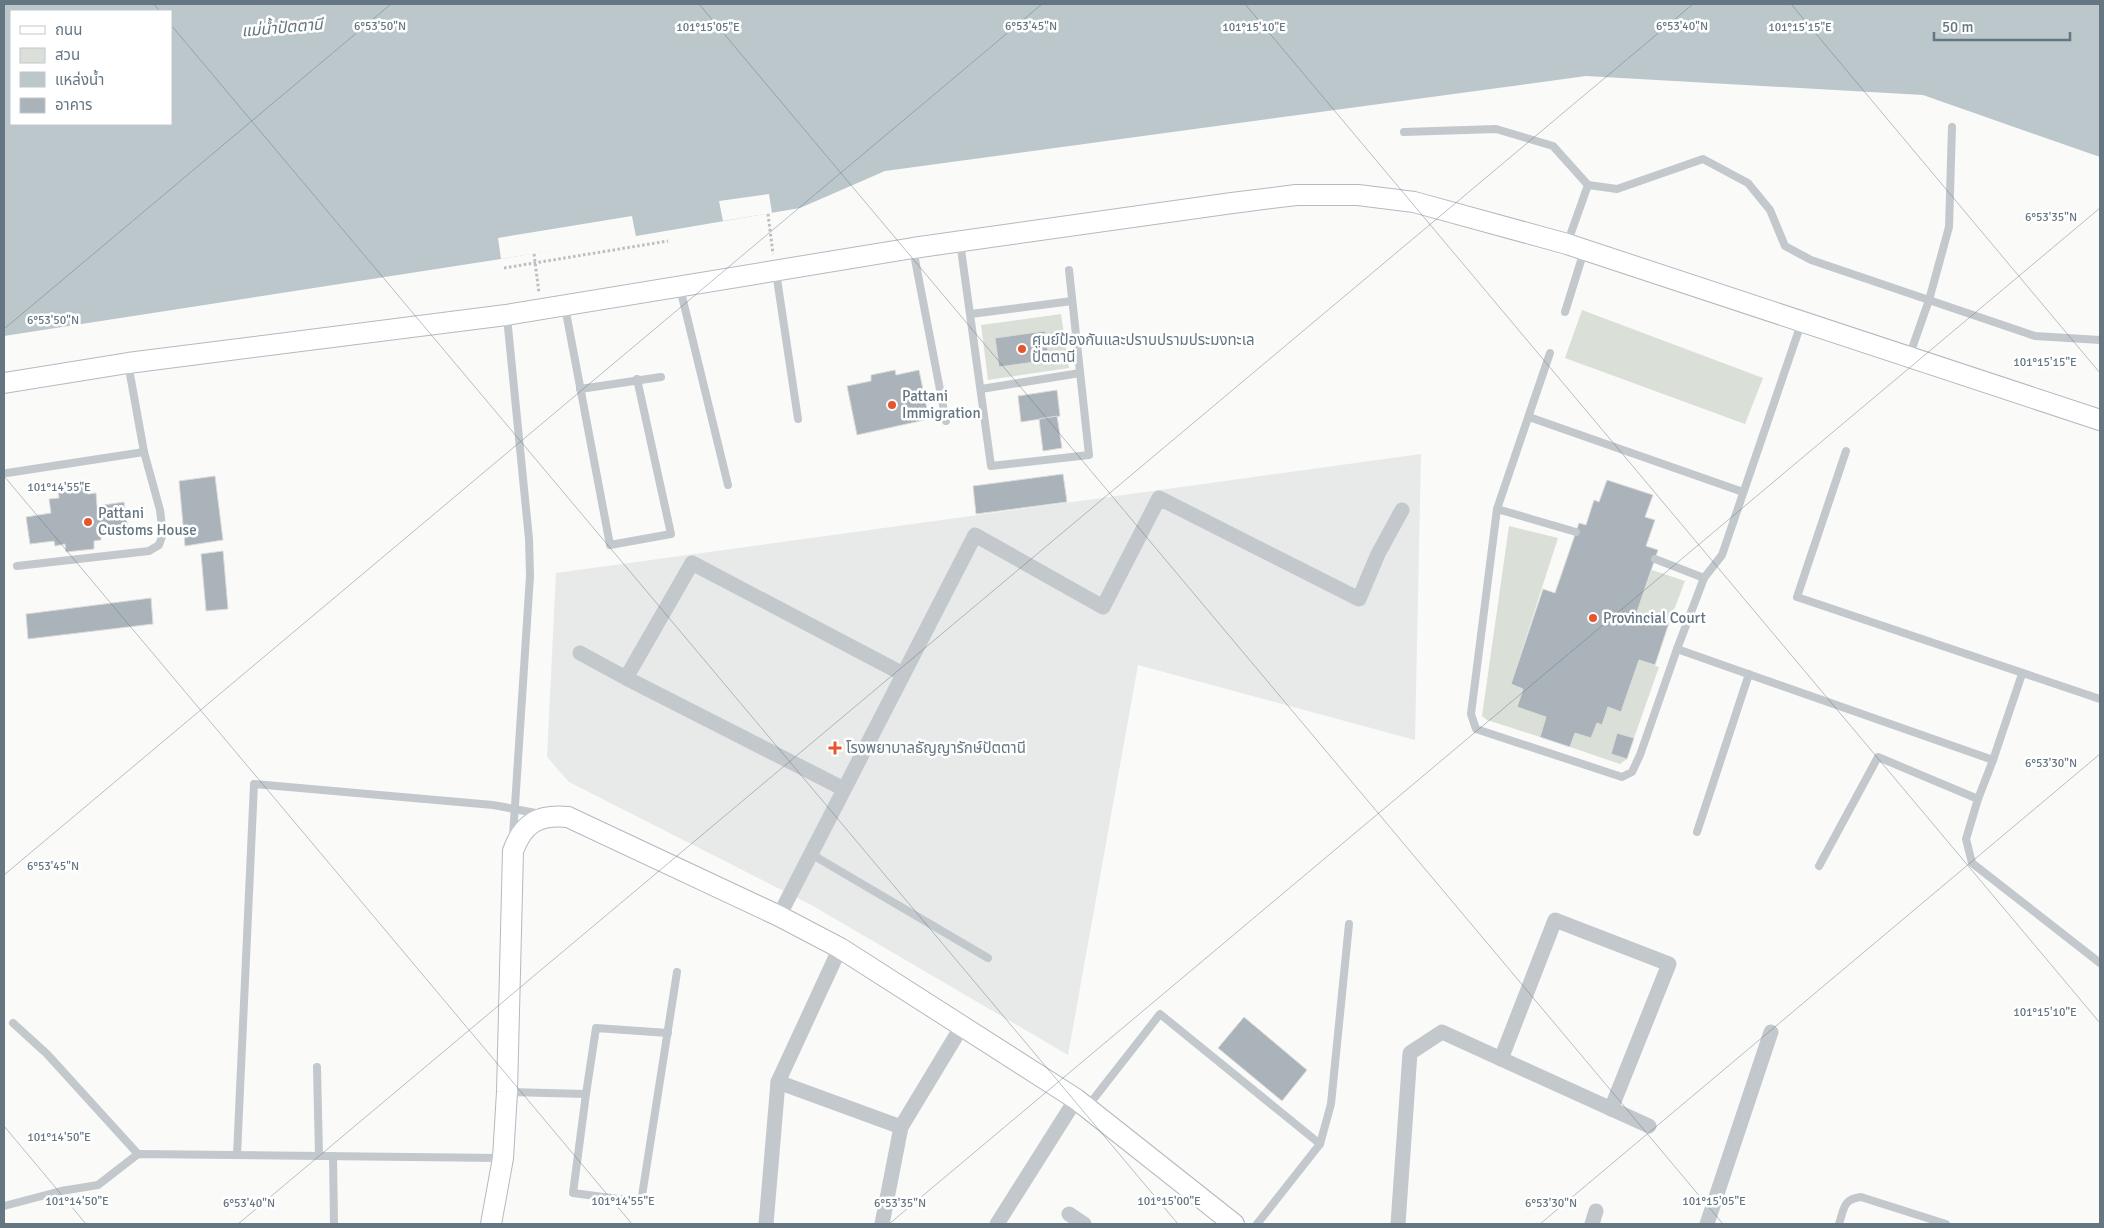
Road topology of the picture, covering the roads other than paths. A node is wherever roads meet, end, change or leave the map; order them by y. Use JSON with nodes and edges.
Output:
{"nodes":[{"id":1,"x":1952,"y":127,"type":"dead end"},
{"id":2,"x":1404,"y":132,"type":"dead end"},
{"id":3,"x":1588,"y":185,"type":"junction"},
{"id":4,"x":960,"y":242,"type":"junction"},
{"id":5,"x":1575,"y":247,"type":"junction"},
{"id":6,"x":913,"y":248,"type":"junction"},
{"id":7,"x":1069,"y":270,"type":"dead end"},
{"id":8,"x":776,"y":272,"type":"junction"},
{"id":9,"x":680,"y":288,"type":"junction"},
{"id":10,"x":1929,"y":300,"type":"junction"},
{"id":11,"x":1072,"y":301,"type":"junction"},
{"id":12,"x":565,"y":306,"type":"junction"},
{"id":13,"x":1565,"y":312,"type":"dead end"},
{"id":14,"x":970,"y":314,"type":"junction"},
{"id":15,"x":506,"y":315,"type":"junction"},
{"id":16,"x":1802,"y":322,"type":"junction"},
{"id":17,"x":2100,"y":340,"type":"edge"},
{"id":18,"x":1550,"y":354,"type":"dead end"},
{"id":19,"x":1909,"y":357,"type":"junction"},
{"id":20,"x":128,"y":363,"type":"junction"},
{"id":21,"x":1080,"y":373,"type":"junction"},
{"id":22,"x":660,"y":377,"type":"dead end"},
{"id":23,"x":638,"y":379,"type":"junction"},
{"id":24,"x":4,"y":383,"type":"edge"},
{"id":25,"x":580,"y":389,"type":"junction"},
{"id":26,"x":981,"y":389,"type":"junction"},
{"id":27,"x":1529,"y":416,"type":"junction"},
{"id":28,"x":798,"y":419,"type":"dead end"},
{"id":29,"x":2100,"y":420,"type":"edge"},
{"id":30,"x":946,"y":421,"type":"dead end"},
{"id":31,"x":1846,"y":451,"type":"dead end"},
{"id":32,"x":144,"y":452,"type":"junction"},
{"id":33,"x":7,"y":473,"type":"dead end"},
{"id":34,"x":728,"y":484,"type":"dead end"},
{"id":35,"x":1743,"y":492,"type":"junction"},
{"id":36,"x":1402,"y":510,"type":"dead end"},
{"id":37,"x":1496,"y":510,"type":"junction"},
{"id":38,"x":1576,"y":532,"type":"dead end"},
{"id":39,"x":1655,"y":559,"type":"dead end"},
{"id":40,"x":17,"y":566,"type":"dead end"},
{"id":41,"x":1704,"y":578,"type":"junction"},
{"id":42,"x":1677,"y":649,"type":"junction"},
{"id":43,"x":580,"y":652,"type":"dead end"},
{"id":44,"x":903,"y":674,"type":"junction"},
{"id":45,"x":1749,"y":674,"type":"junction"},
{"id":46,"x":2022,"y":674,"type":"junction"},
{"id":47,"x":626,"y":678,"type":"junction"},
{"id":48,"x":2100,"y":699,"type":"edge"},
{"id":49,"x":1993,"y":760,"type":"junction"},
{"id":50,"x":844,"y":789,"type":"junction"},
{"id":51,"x":1978,"y":799,"type":"junction"},
{"id":52,"x":514,"y":809,"type":"junction"},
{"id":53,"x":554,"y":816,"type":"junction"},
{"id":54,"x":1697,"y":832,"type":"dead end"},
{"id":55,"x":513,"y":850,"type":"junction"},
{"id":56,"x":811,"y":854,"type":"junction"},
{"id":57,"x":1819,"y":866,"type":"dead end"},
{"id":58,"x":779,"y":916,"type":"junction"},
{"id":59,"x":1349,"y":924,"type":"dead end"},
{"id":60,"x":840,"y":948,"type":"junction"},
{"id":61,"x":988,"y":958,"type":"dead end"},
{"id":62,"x":2100,"y":963,"type":"edge"},
{"id":63,"x":677,"y":972,"type":"dead end"},
{"id":64,"x":13,"y":1023,"type":"dead end"},
{"id":65,"x":962,"y":1026,"type":"junction"},
{"id":66,"x":1771,"y":1032,"type":"dead end"},
{"id":67,"x":668,"y":1033,"type":"junction"},
{"id":68,"x":1501,"y":1059,"type":"junction"},
{"id":69,"x":317,"y":1067,"type":"dead end"},
{"id":70,"x":778,"y":1082,"type":"junction"},
{"id":71,"x":507,"y":1092,"type":"junction"},
{"id":72,"x":586,"y":1094,"type":"junction"},
{"id":73,"x":1081,"y":1103,"type":"junction"},
{"id":74,"x":1611,"y":1109,"type":"junction"},
{"id":75,"x":1650,"y":1126,"type":"dead end"},
{"id":76,"x":901,"y":1128,"type":"junction"},
{"id":77,"x":1320,"y":1144,"type":"junction"},
{"id":78,"x":138,"y":1154,"type":"junction"},
{"id":79,"x":237,"y":1155,"type":"junction"},
{"id":80,"x":319,"y":1156,"type":"junction"},
{"id":81,"x":333,"y":1156,"type":"junction"},
{"id":82,"x":503,"y":1158,"type":"junction"},
{"id":83,"x":4,"y":1206,"type":"edge"},
{"id":84,"x":1069,"y":1214,"type":"dead end"},
{"id":85,"x":334,"y":1224,"type":"edge"},
{"id":86,"x":491,"y":1224,"type":"edge"},
{"id":87,"x":766,"y":1224,"type":"edge"},
{"id":88,"x":882,"y":1224,"type":"edge"},
{"id":89,"x":997,"y":1224,"type":"edge"},
{"id":90,"x":1084,"y":1224,"type":"edge"},
{"id":91,"x":1232,"y":1224,"type":"edge"},
{"id":92,"x":1257,"y":1224,"type":"edge"},
{"id":93,"x":1398,"y":1224,"type":"edge"},
{"id":94,"x":1707,"y":1224,"type":"edge"},
{"id":95,"x":1839,"y":1224,"type":"edge"},
{"id":96,"x":1946,"y":1224,"type":"edge"}],
"edges":[{"from":1,"to":10,"type":"lane"},
{"from":2,"to":3,"type":"lane"},
{"from":3,"to":5,"type":"lane"},
{"from":3,"to":10,"type":"lane"},
{"from":4,"to":5,"type":"street"},
{"from":4,"to":6,"type":"street"},
{"from":4,"to":14,"type":"lane"},
{"from":5,"to":13,"type":"lane"},
{"from":5,"to":16,"type":"street"},
{"from":6,"to":8,"type":"street"},
{"from":6,"to":30,"type":"lane"},
{"from":7,"to":11,"type":"lane"},
{"from":8,"to":9,"type":"street"},
{"from":8,"to":28,"type":"lane"},
{"from":9,"to":12,"type":"street"},
{"from":9,"to":34,"type":"lane"},
{"from":10,"to":17,"type":"lane"},
{"from":10,"to":19,"type":"lane"},
{"from":11,"to":14,"type":"lane"},
{"from":11,"to":21,"type":"lane"},
{"from":12,"to":15,"type":"street"},
{"from":12,"to":25,"type":"lane"},
{"from":14,"to":26,"type":"lane"},
{"from":15,"to":20,"type":"street"},
{"from":15,"to":52,"type":"lane"},
{"from":16,"to":19,"type":"street"},
{"from":16,"to":35,"type":"lane"},
{"from":18,"to":27,"type":"lane"},
{"from":19,"to":29,"type":"street"},
{"from":20,"to":24,"type":"street"},
{"from":20,"to":32,"type":"lane"},
{"from":21,"to":26,"type":"lane"},
{"from":21,"to":26,"type":"lane"},
{"from":22,"to":23,"type":"lane"},
{"from":23,"to":25,"type":"lane"},
{"from":23,"to":25,"type":"lane"},
{"from":27,"to":35,"type":"lane"},
{"from":27,"to":37,"type":"lane"},
{"from":31,"to":46,"type":"lane"},
{"from":32,"to":33,"type":"lane"},
{"from":32,"to":40,"type":"lane"},
{"from":35,"to":41,"type":"lane"},
{"from":36,"to":44,"type":"street"},
{"from":37,"to":38,"type":"lane"},
{"from":37,"to":42,"type":"lane"},
{"from":39,"to":41,"type":"lane"},
{"from":41,"to":42,"type":"lane"},
{"from":42,"to":45,"type":"lane"},
{"from":43,"to":47,"type":"street"},
{"from":44,"to":47,"type":"street"},
{"from":44,"to":50,"type":"street"},
{"from":45,"to":49,"type":"lane"},
{"from":45,"to":54,"type":"lane"},
{"from":46,"to":48,"type":"lane"},
{"from":46,"to":49,"type":"lane"},
{"from":47,"to":50,"type":"street"},
{"from":49,"to":51,"type":"lane"},
{"from":50,"to":56,"type":"street"},
{"from":51,"to":57,"type":"lane"},
{"from":51,"to":62,"type":"lane"},
{"from":52,"to":53,"type":"lane"},
{"from":52,"to":55,"type":"lane"},
{"from":52,"to":79,"type":"lane"},
{"from":53,"to":55,"type":"street"},
{"from":53,"to":58,"type":"street"},
{"from":55,"to":71,"type":"street"},
{"from":56,"to":58,"type":"street"},
{"from":56,"to":61,"type":"lane"},
{"from":58,"to":60,"type":"street"},
{"from":59,"to":77,"type":"lane"},
{"from":60,"to":65,"type":"street"},
{"from":60,"to":70,"type":"street"},
{"from":63,"to":67,"type":"lane"},
{"from":64,"to":78,"type":"lane"},
{"from":65,"to":73,"type":"street"},
{"from":65,"to":76,"type":"street"},
{"from":66,"to":94,"type":"street"},
{"from":67,"to":72,"type":"lane"},
{"from":67,"to":72,"type":"lane"},
{"from":68,"to":74,"type":"street"},
{"from":68,"to":74,"type":"street"},
{"from":68,"to":93,"type":"street"},
{"from":69,"to":80,"type":"lane"},
{"from":70,"to":76,"type":"street"},
{"from":70,"to":87,"type":"street"},
{"from":71,"to":72,"type":"lane"},
{"from":71,"to":82,"type":"street"},
{"from":73,"to":77,"type":"lane"},
{"from":73,"to":89,"type":"street"},
{"from":73,"to":91,"type":"street"},
{"from":74,"to":75,"type":"street"},
{"from":76,"to":88,"type":"street"},
{"from":77,"to":92,"type":"lane"},
{"from":78,"to":79,"type":"lane"},
{"from":78,"to":83,"type":"lane"},
{"from":79,"to":80,"type":"lane"},
{"from":80,"to":81,"type":"lane"},
{"from":81,"to":82,"type":"lane"},
{"from":81,"to":85,"type":"lane"},
{"from":82,"to":86,"type":"street"},
{"from":84,"to":90,"type":"street"},
{"from":95,"to":96,"type":"lane"}]}
